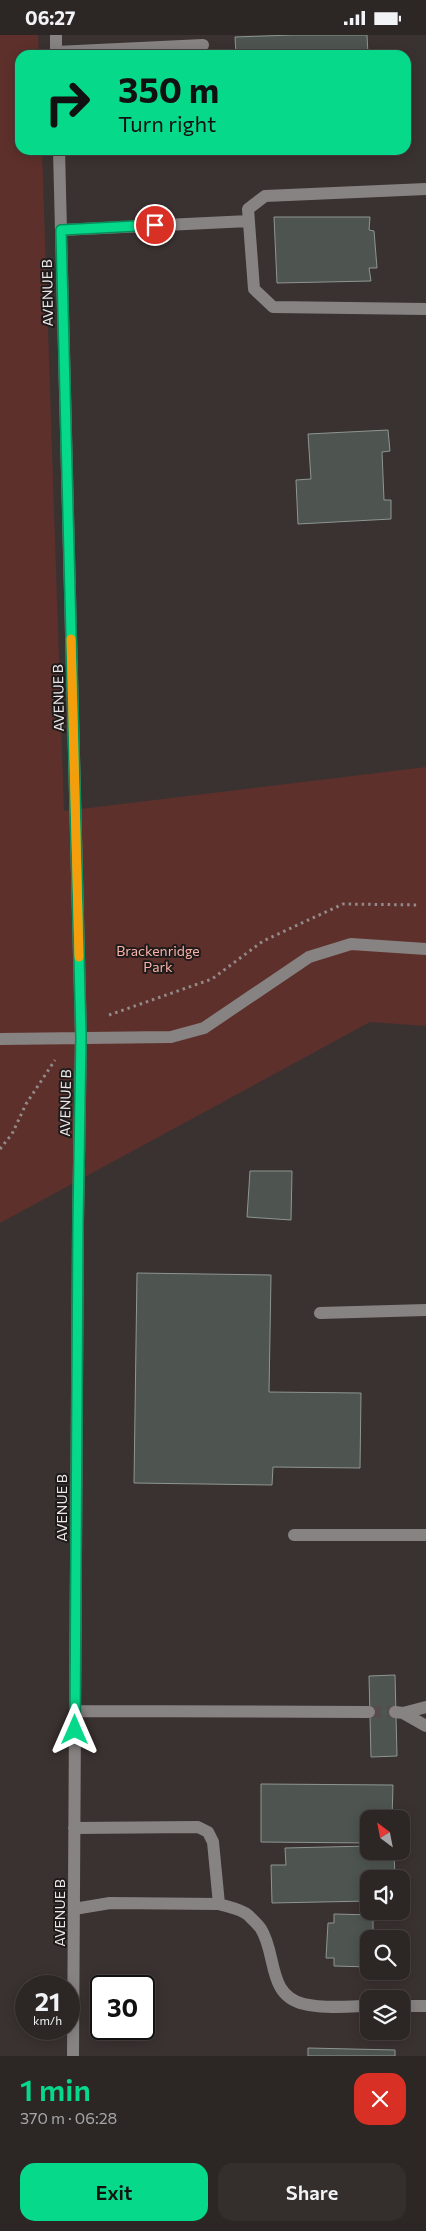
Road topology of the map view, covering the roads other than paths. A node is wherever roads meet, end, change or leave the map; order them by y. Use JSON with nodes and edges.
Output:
{"nodes":[{"id":1,"x":56,"y":35,"type":"edge"},
{"id":2,"x":203,"y":45,"type":"dead end"},
{"id":3,"x":56,"y":50,"type":"edge"},
{"id":4,"x":121,"y":50,"type":"edge"},
{"id":5,"x":59,"y":155,"type":"edge"},
{"id":6,"x":426,"y":189,"type":"edge"},
{"id":7,"x":249,"y":221,"type":"junction"},
{"id":8,"x":61,"y":230,"type":"junction"},
{"id":9,"x":426,"y":309,"type":"edge"},
{"id":10,"x":426,"y":949,"type":"edge"},
{"id":11,"x":81,"y":1037,"type":"junction"},
{"id":12,"x":0,"y":1039,"type":"edge"},
{"id":13,"x":426,"y":1310,"type":"edge"},
{"id":14,"x":320,"y":1313,"type":"dead end"},
{"id":15,"x":294,"y":1535,"type":"dead end"},
{"id":16,"x":426,"y":1535,"type":"edge"},
{"id":17,"x":426,"y":1707,"type":"edge"},
{"id":18,"x":75,"y":1711,"type":"junction"},
{"id":19,"x":369,"y":1712,"type":"tunnel mouth"},
{"id":20,"x":426,"y":1726,"type":"edge"},
{"id":21,"x":74,"y":1828,"type":"junction"},
{"id":22,"x":219,"y":1904,"type":"junction"},
{"id":23,"x":74,"y":1909,"type":"junction"},
{"id":24,"x":360,"y":2006,"type":"edge"},
{"id":25,"x":410,"y":2006,"type":"edge"},
{"id":26,"x":426,"y":2006,"type":"edge"},
{"id":27,"x":73,"y":2056,"type":"edge"}],
"edges":[{"from":1,"to":3,"type":"street"},
{"from":2,"to":4,"type":"street"},
{"from":5,"to":8,"type":"street","name":"AVENUE B"},
{"from":6,"to":7,"type":"street"},
{"from":7,"to":8,"type":"street"},
{"from":7,"to":9,"type":"street"},
{"from":8,"to":11,"type":"street","name":"AVENUE B"},
{"from":10,"to":11,"type":"street"},
{"from":11,"to":12,"type":"street"},
{"from":11,"to":18,"type":"street","name":"AVENUE B"},
{"from":13,"to":14,"type":"street"},
{"from":15,"to":16,"type":"street"},
{"from":17,"to":20,"type":"street"},
{"from":18,"to":19,"type":"street"},
{"from":18,"to":21,"type":"street","name":"AVENUE B"},
{"from":21,"to":22,"type":"street"},
{"from":21,"to":23,"type":"street","name":"AVENUE B"},
{"from":22,"to":23,"type":"street"},
{"from":22,"to":24,"type":"street"},
{"from":23,"to":27,"type":"street","name":"AVENUE B"},
{"from":25,"to":26,"type":"street"}]}
